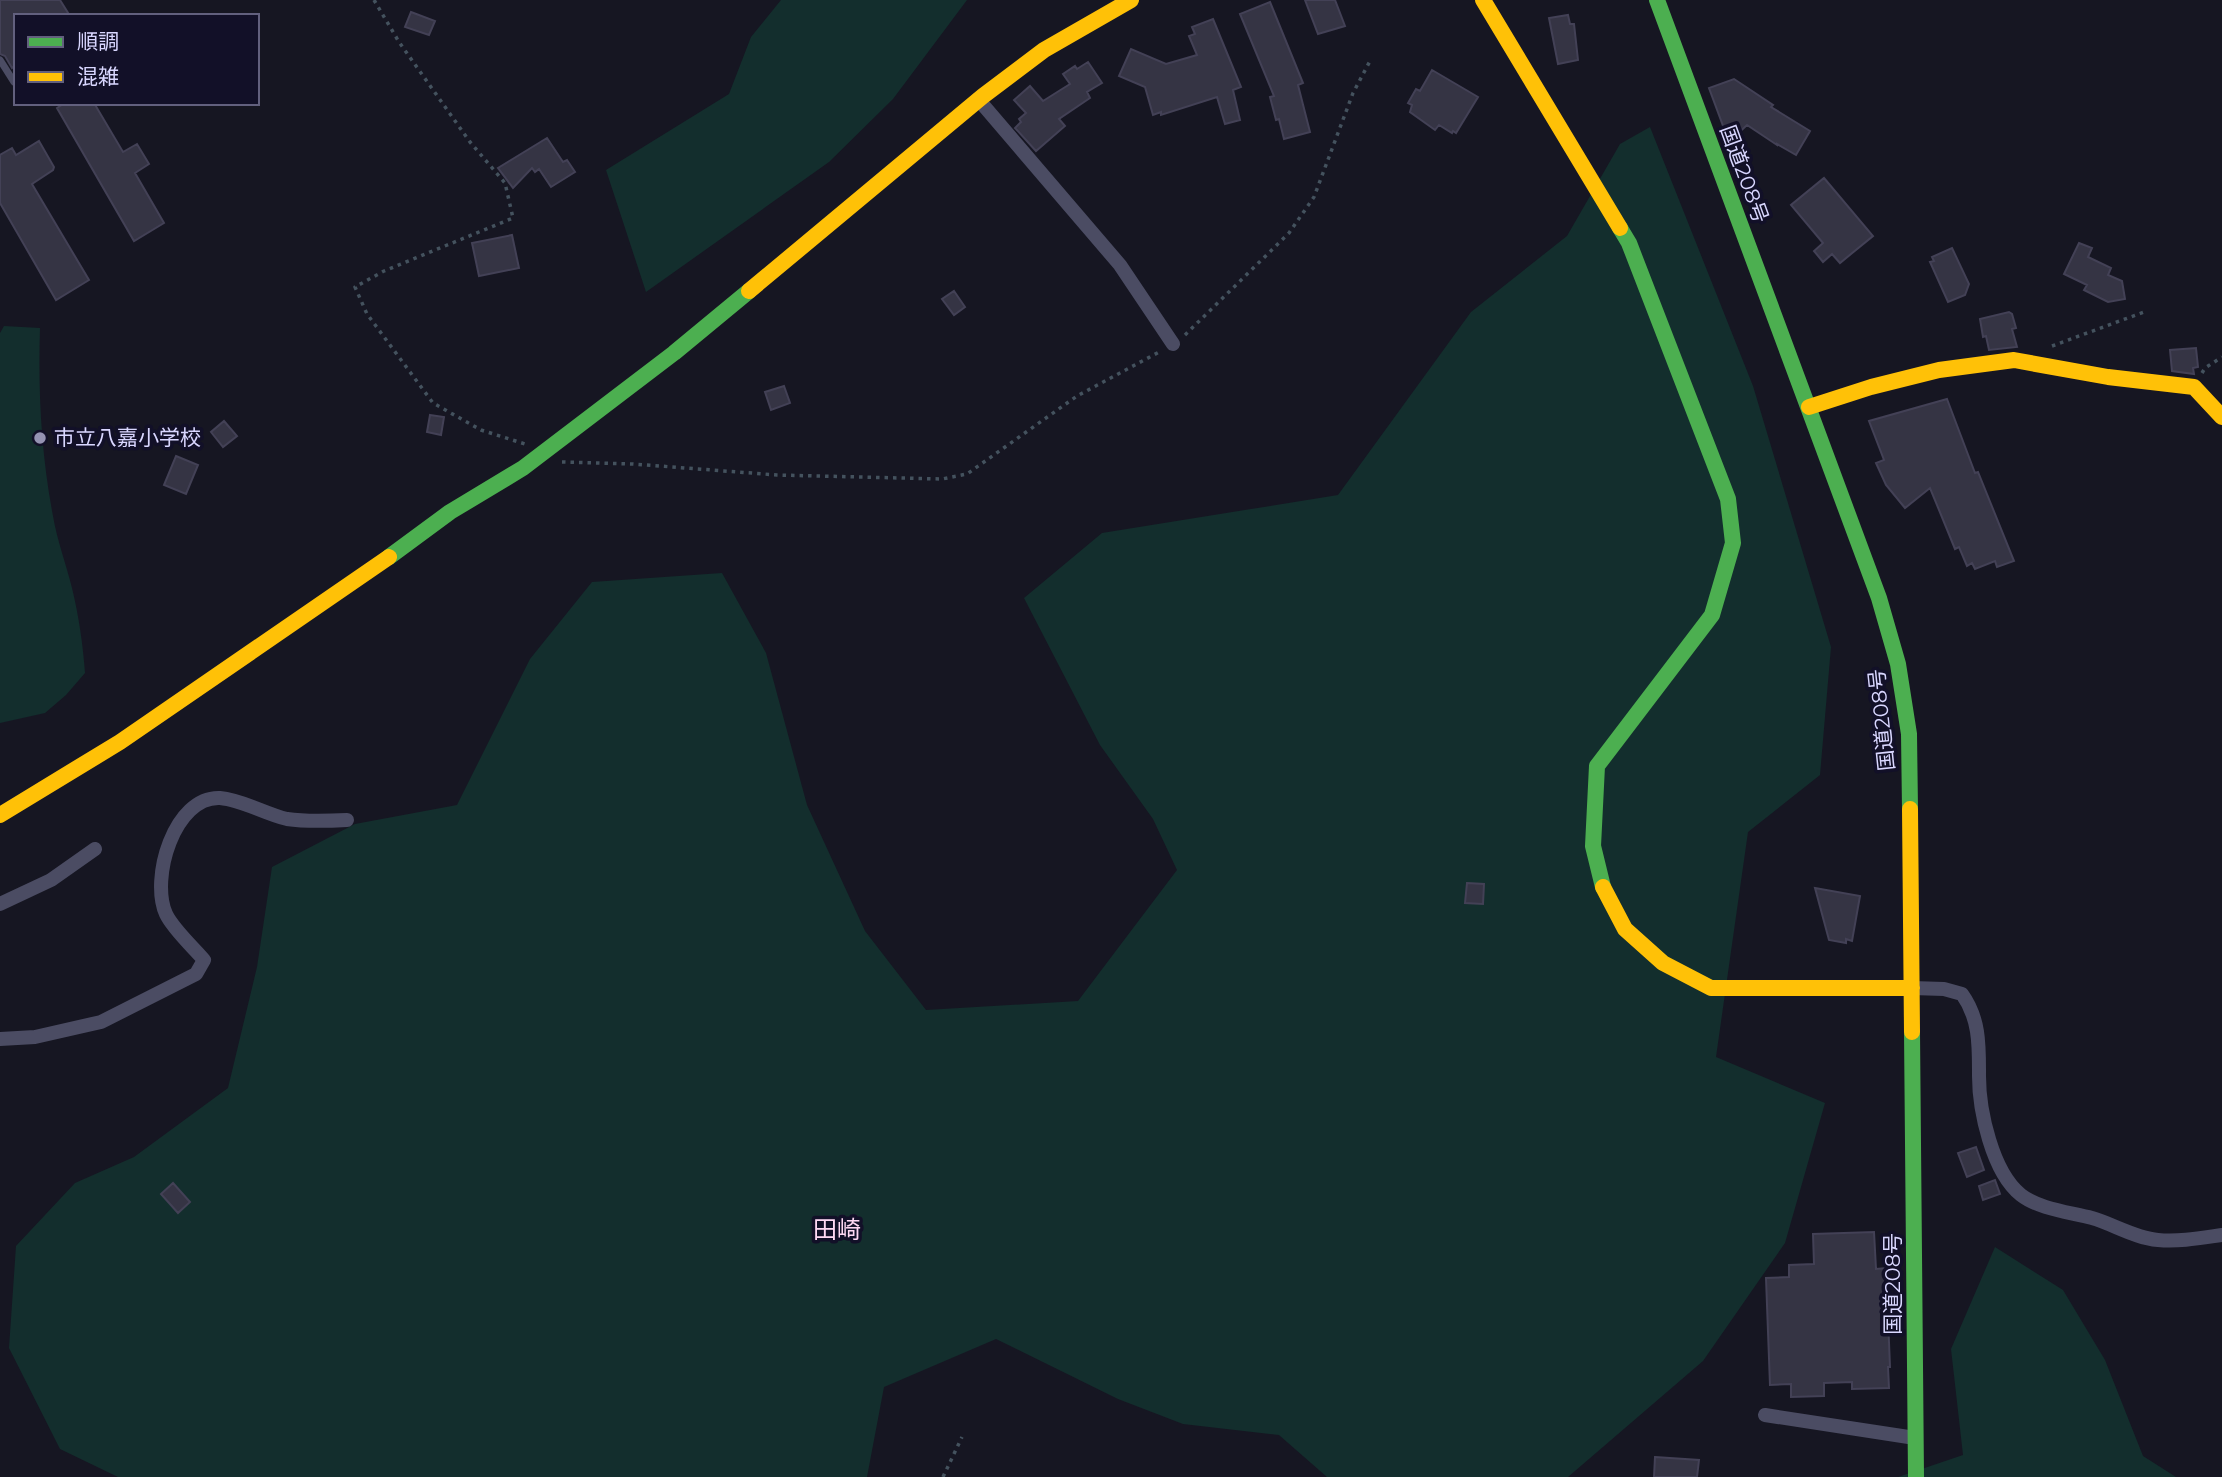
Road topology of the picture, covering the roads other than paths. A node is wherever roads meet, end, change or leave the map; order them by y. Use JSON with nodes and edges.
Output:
{"nodes":[{"id":1,"x":1131,"y":0,"type":"edge"},
{"id":2,"x":1483,"y":0,"type":"edge"},
{"id":3,"x":1657,"y":0,"type":"edge"},
{"id":4,"x":0,"y":60,"type":"edge"},
{"id":5,"x":14,"y":82,"type":"edge"},
{"id":6,"x":978,"y":99,"type":"junction"},
{"id":7,"x":1173,"y":344,"type":"road end"},
{"id":8,"x":1809,"y":407,"type":"junction"},
{"id":9,"x":2222,"y":416,"type":"edge"},
{"id":10,"x":0,"y":815,"type":"edge"},
{"id":11,"x":347,"y":820,"type":"dead end"},
{"id":12,"x":95,"y":849,"type":"dead end"},
{"id":13,"x":0,"y":904,"type":"edge"},
{"id":14,"x":1912,"y":988,"type":"junction"},
{"id":15,"x":0,"y":1039,"type":"edge"},
{"id":16,"x":2222,"y":1235,"type":"edge"},
{"id":17,"x":1765,"y":1415,"type":"dead end"},
{"id":18,"x":1916,"y":1438,"type":"junction"},
{"id":19,"x":1916,"y":1477,"type":"edge"}],
"edges":[{"from":1,"to":6,"type":"main road"},
{"from":2,"to":14,"type":"main road"},
{"from":3,"to":8,"type":"main road","name":"国道208号"},
{"from":4,"to":5,"type":"lane"},
{"from":6,"to":7,"type":"street"},
{"from":6,"to":10,"type":"main road"},
{"from":8,"to":9,"type":"main road"},
{"from":8,"to":14,"type":"main road","name":"国道208号"},
{"from":11,"to":15,"type":"street"},
{"from":12,"to":13,"type":"street"},
{"from":14,"to":16,"type":"street"},
{"from":14,"to":18,"type":"main road","name":"国道208号"},
{"from":17,"to":18,"type":"street"},
{"from":18,"to":19,"type":"main road","name":"国道208号"}]}
